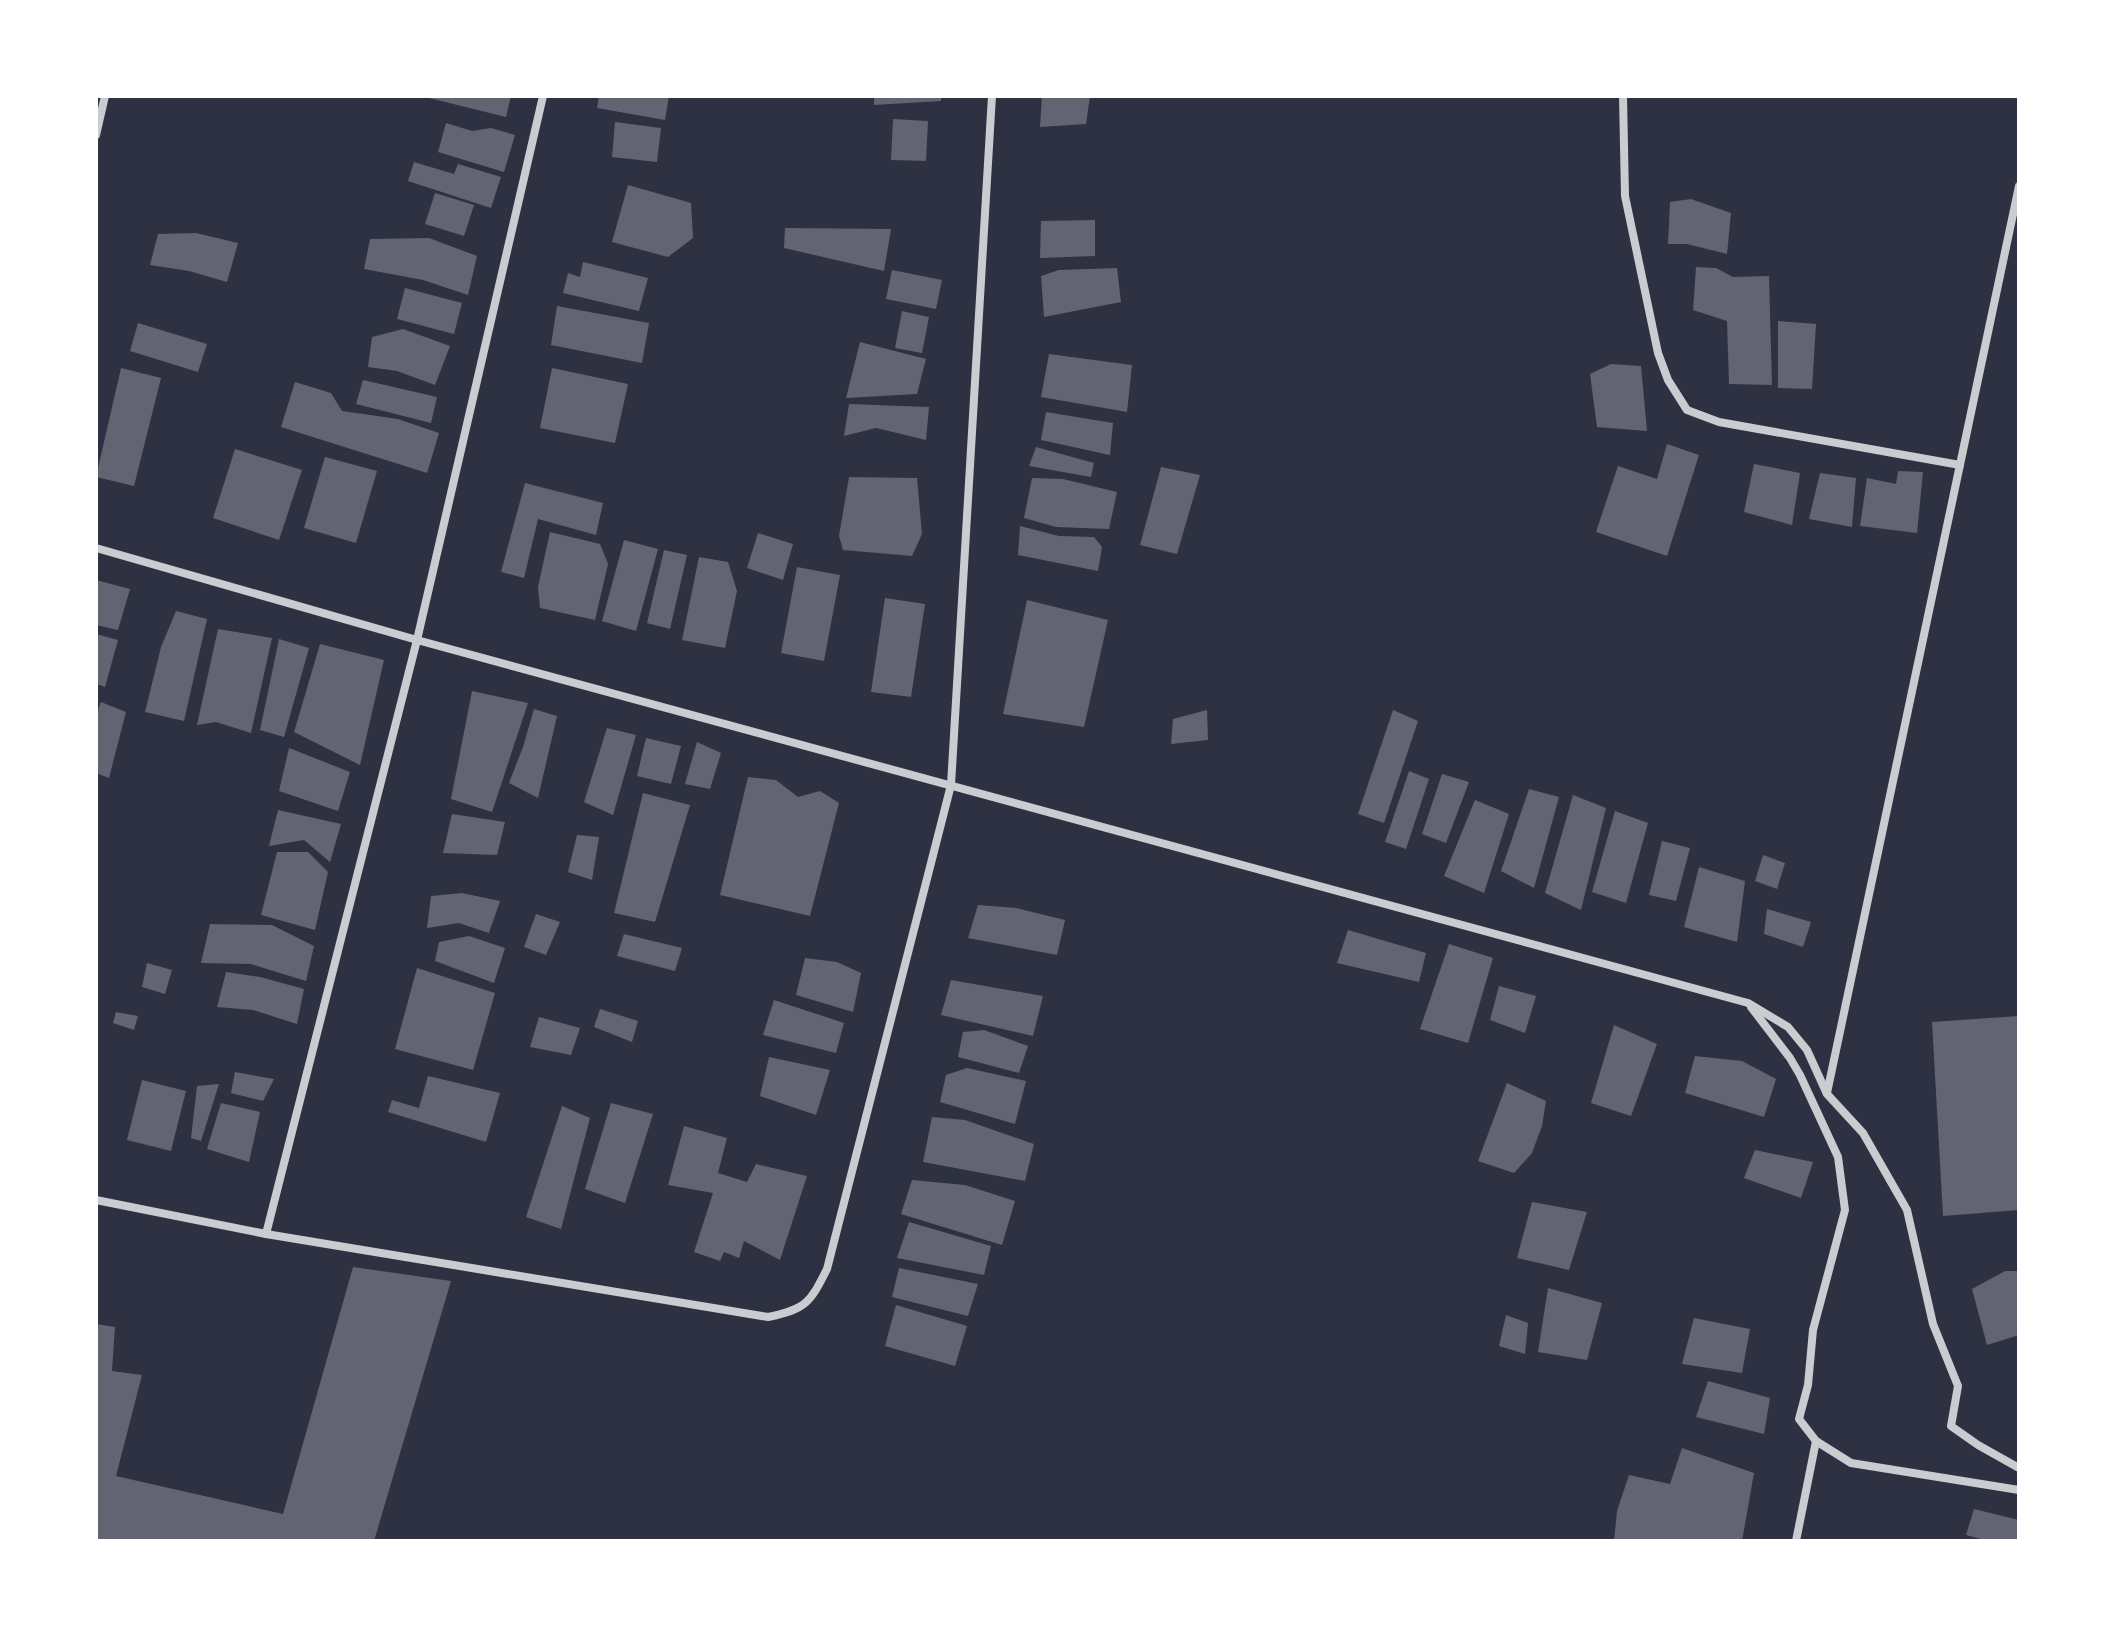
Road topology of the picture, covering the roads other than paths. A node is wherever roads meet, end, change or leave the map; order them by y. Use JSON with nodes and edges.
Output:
{"nodes":[{"id":1,"x":105,"y":96,"type":"edge"},
{"id":2,"x":543,"y":96,"type":"edge"},
{"id":3,"x":992,"y":96,"type":"edge"},
{"id":4,"x":1623,"y":96,"type":"edge"},
{"id":5,"x":96,"y":135,"type":"edge"},
{"id":6,"x":2019,"y":186,"type":"edge"},
{"id":7,"x":1960,"y":465,"type":"junction"},
{"id":8,"x":96,"y":548,"type":"edge"},
{"id":9,"x":417,"y":640,"type":"junction"},
{"id":10,"x":951,"y":785,"type":"junction"},
{"id":11,"x":1748,"y":1003,"type":"junction"},
{"id":12,"x":1827,"y":1094,"type":"junction"},
{"id":13,"x":96,"y":1200,"type":"edge"},
{"id":14,"x":266,"y":1234,"type":"junction"},
{"id":15,"x":1816,"y":1441,"type":"junction"},
{"id":16,"x":2019,"y":1468,"type":"edge"},
{"id":17,"x":2019,"y":1490,"type":"edge"},
{"id":18,"x":1796,"y":1541,"type":"edge"}],
"edges":[{"from":1,"to":5,"type":"street"},
{"from":2,"to":9,"type":"street"},
{"from":3,"to":10,"type":"street"},
{"from":4,"to":7,"type":"street"},
{"from":6,"to":7,"type":"street"},
{"from":7,"to":12,"type":"street"},
{"from":8,"to":9,"type":"street"},
{"from":9,"to":10,"type":"street"},
{"from":9,"to":14,"type":"street"},
{"from":10,"to":11,"type":"street"},
{"from":10,"to":14,"type":"street"},
{"from":11,"to":12,"type":"street"},
{"from":11,"to":15,"type":"street"},
{"from":12,"to":16,"type":"street"},
{"from":13,"to":14,"type":"street"},
{"from":15,"to":17,"type":"street"},
{"from":15,"to":18,"type":"street"}]}
